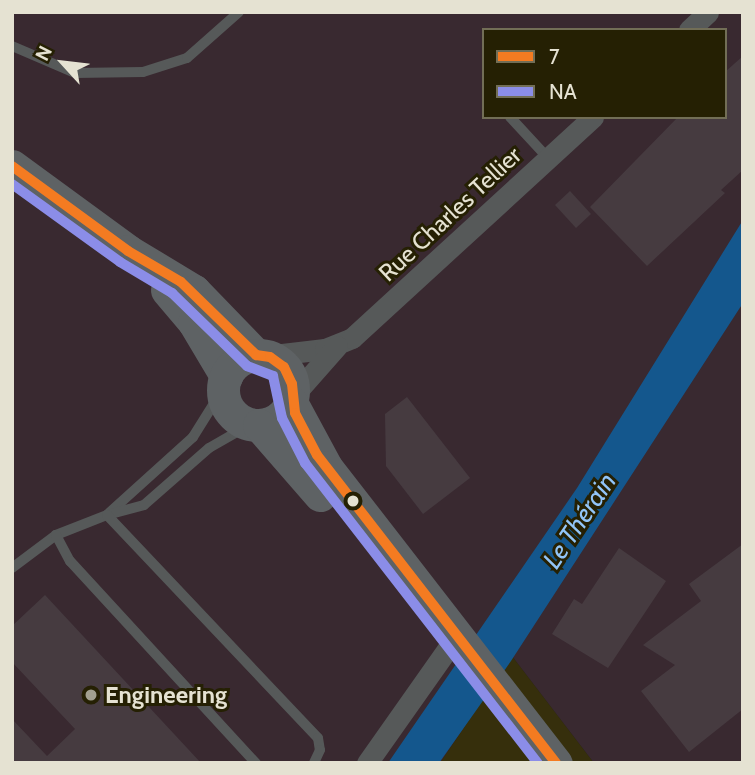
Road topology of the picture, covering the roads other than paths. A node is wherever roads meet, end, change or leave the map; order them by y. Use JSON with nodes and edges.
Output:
{"nodes":[{"id":1,"x":239,"y":12,"type":"edge"},
{"id":2,"x":708,"y":12,"type":"edge"},
{"id":3,"x":691,"y":28,"type":"edge"},
{"id":4,"x":12,"y":46,"type":"edge"},
{"id":5,"x":512,"y":119,"type":"edge"},
{"id":6,"x":591,"y":119,"type":"edge"},
{"id":7,"x":548,"y":158,"type":"junction"},
{"id":8,"x":12,"y":166,"type":"edge"},
{"id":9,"x":128,"y":251,"type":"junction"},
{"id":10,"x":339,"y":344,"type":"junction"},
{"id":11,"x":261,"y":356,"type":"junction"},
{"id":12,"x":225,"y":383,"type":"junction"},
{"id":13,"x":291,"y":399,"type":"junction"},
{"id":14,"x":255,"y":424,"type":"junction"},
{"id":15,"x":107,"y":515,"type":"junction"},
{"id":16,"x":56,"y":535,"type":"junction"},
{"id":17,"x":12,"y":568,"type":"edge"},
{"id":18,"x":452,"y":650,"type":"junction"},
{"id":19,"x":499,"y":709,"type":"junction"},
{"id":20,"x":256,"y":763,"type":"edge"},
{"id":21,"x":314,"y":763,"type":"edge"},
{"id":22,"x":367,"y":763,"type":"edge"},
{"id":23,"x":527,"y":763,"type":"edge"},
{"id":24,"x":556,"y":763,"type":"edge"}],
"edges":[{"from":1,"to":4,"type":"lane"},
{"from":2,"to":3,"type":"street"},
{"from":5,"to":7,"type":"lane"},
{"from":6,"to":7,"type":"street","name":"Rue Charles Tellier"},
{"from":7,"to":10,"type":"street","name":"Rue Charles Tellier"},
{"from":8,"to":9,"type":"main road"},
{"from":9,"to":11,"type":"main road"},
{"from":9,"to":12,"type":"main road"},
{"from":10,"to":11,"type":"street","name":"Rue Charles Tellier"},
{"from":10,"to":13,"type":"street","name":"Rue Charles Tellier"},
{"from":11,"to":12,"type":"main road"},
{"from":11,"to":13,"type":"main road"},
{"from":12,"to":14,"type":"main road"},
{"from":12,"to":15,"type":"lane"},
{"from":13,"to":14,"type":"main road"},
{"from":13,"to":18,"type":"main road"},
{"from":14,"to":15,"type":"lane"},
{"from":14,"to":18,"type":"main road"},
{"from":15,"to":16,"type":"lane"},
{"from":15,"to":21,"type":"lane"},
{"from":16,"to":17,"type":"lane"},
{"from":16,"to":20,"type":"lane"},
{"from":18,"to":19,"type":"main road"},
{"from":18,"to":22,"type":"street"},
{"from":19,"to":23,"type":"main road"},
{"from":19,"to":24,"type":"main road"}]}
